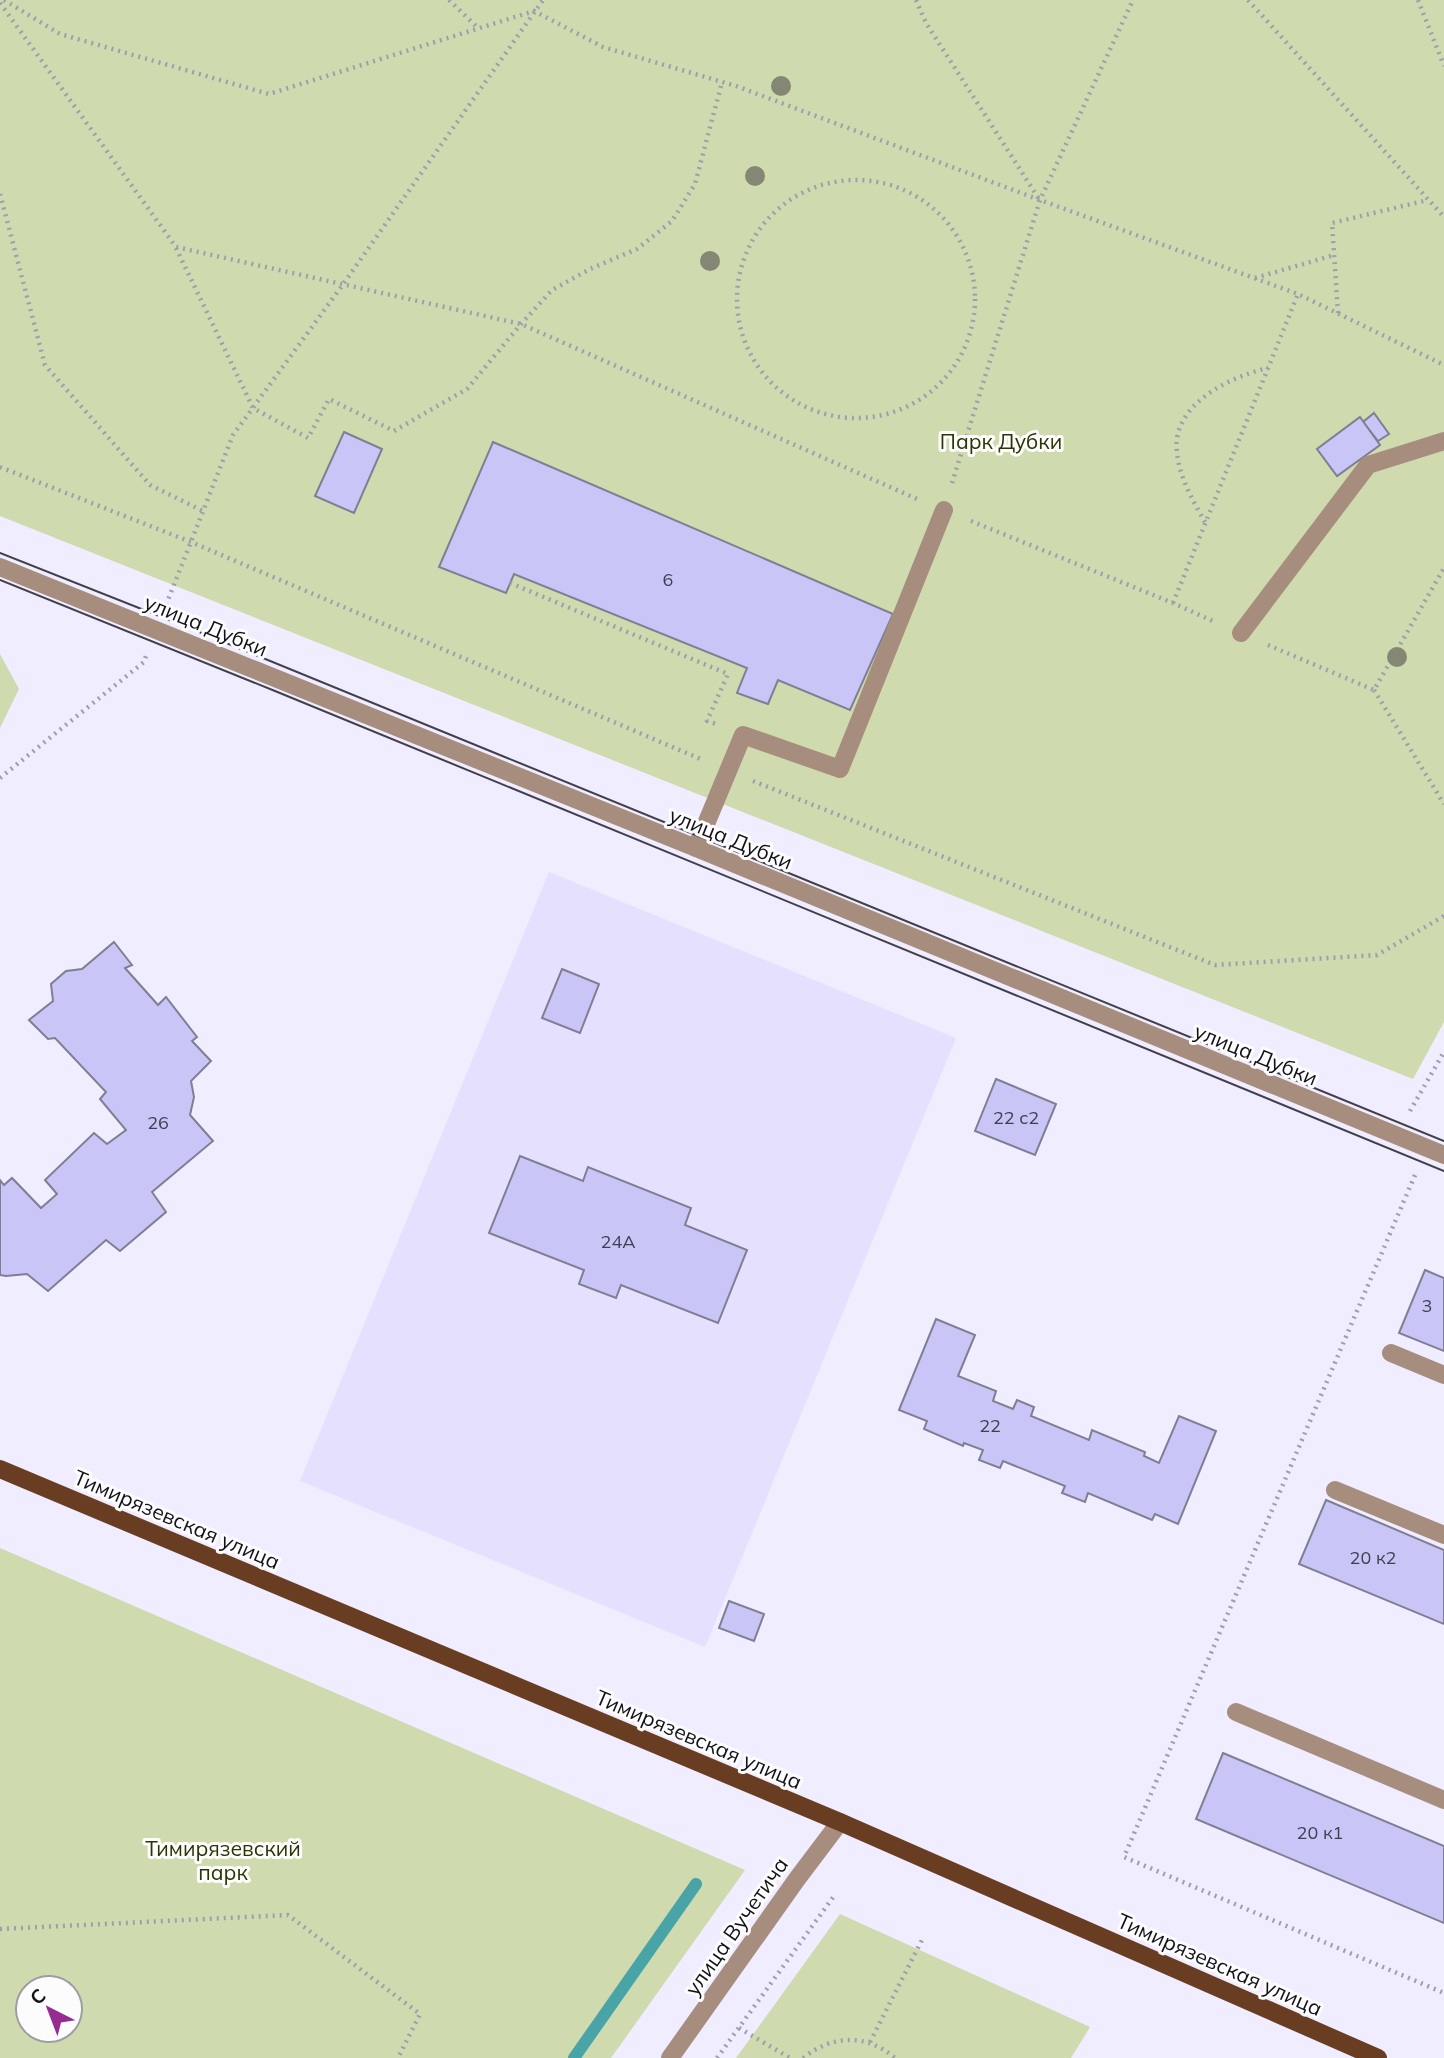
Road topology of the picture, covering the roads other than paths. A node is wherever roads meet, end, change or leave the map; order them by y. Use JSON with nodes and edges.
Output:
{"nodes":[{"id":1,"x":1444,"y":441,"type":"edge"},
{"id":2,"x":944,"y":510,"type":"road end"},
{"id":3,"x":0,"y":567,"type":"edge"},
{"id":4,"x":1241,"y":633,"type":"road end"},
{"id":5,"x":695,"y":848,"type":"junction"},
{"id":6,"x":1444,"y":1155,"type":"edge"},
{"id":7,"x":1391,"y":1353,"type":"dead end"},
{"id":8,"x":1444,"y":1375,"type":"edge"},
{"id":9,"x":0,"y":1469,"type":"edge"},
{"id":10,"x":1335,"y":1490,"type":"dead end"},
{"id":11,"x":1444,"y":1535,"type":"edge"},
{"id":12,"x":1236,"y":1712,"type":"dead end"},
{"id":13,"x":1444,"y":1800,"type":"edge"},
{"id":14,"x":840,"y":1822,"type":"junction"},
{"id":15,"x":670,"y":2058,"type":"edge"},
{"id":16,"x":1378,"y":2058,"type":"edge"}],
"edges":[{"from":1,"to":4,"type":"street"},
{"from":2,"to":5,"type":"street"},
{"from":3,"to":5,"type":"street","name":"улица Дубки"},
{"from":5,"to":6,"type":"street","name":"улица Дубки"},
{"from":7,"to":8,"type":"street"},
{"from":9,"to":14,"type":"main road","name":"Тимирязевская улица"},
{"from":10,"to":11,"type":"street"},
{"from":12,"to":13,"type":"street"},
{"from":14,"to":15,"type":"street","name":"улица Вучетича"},
{"from":14,"to":16,"type":"main road","name":"Тимирязевская улица"}]}
